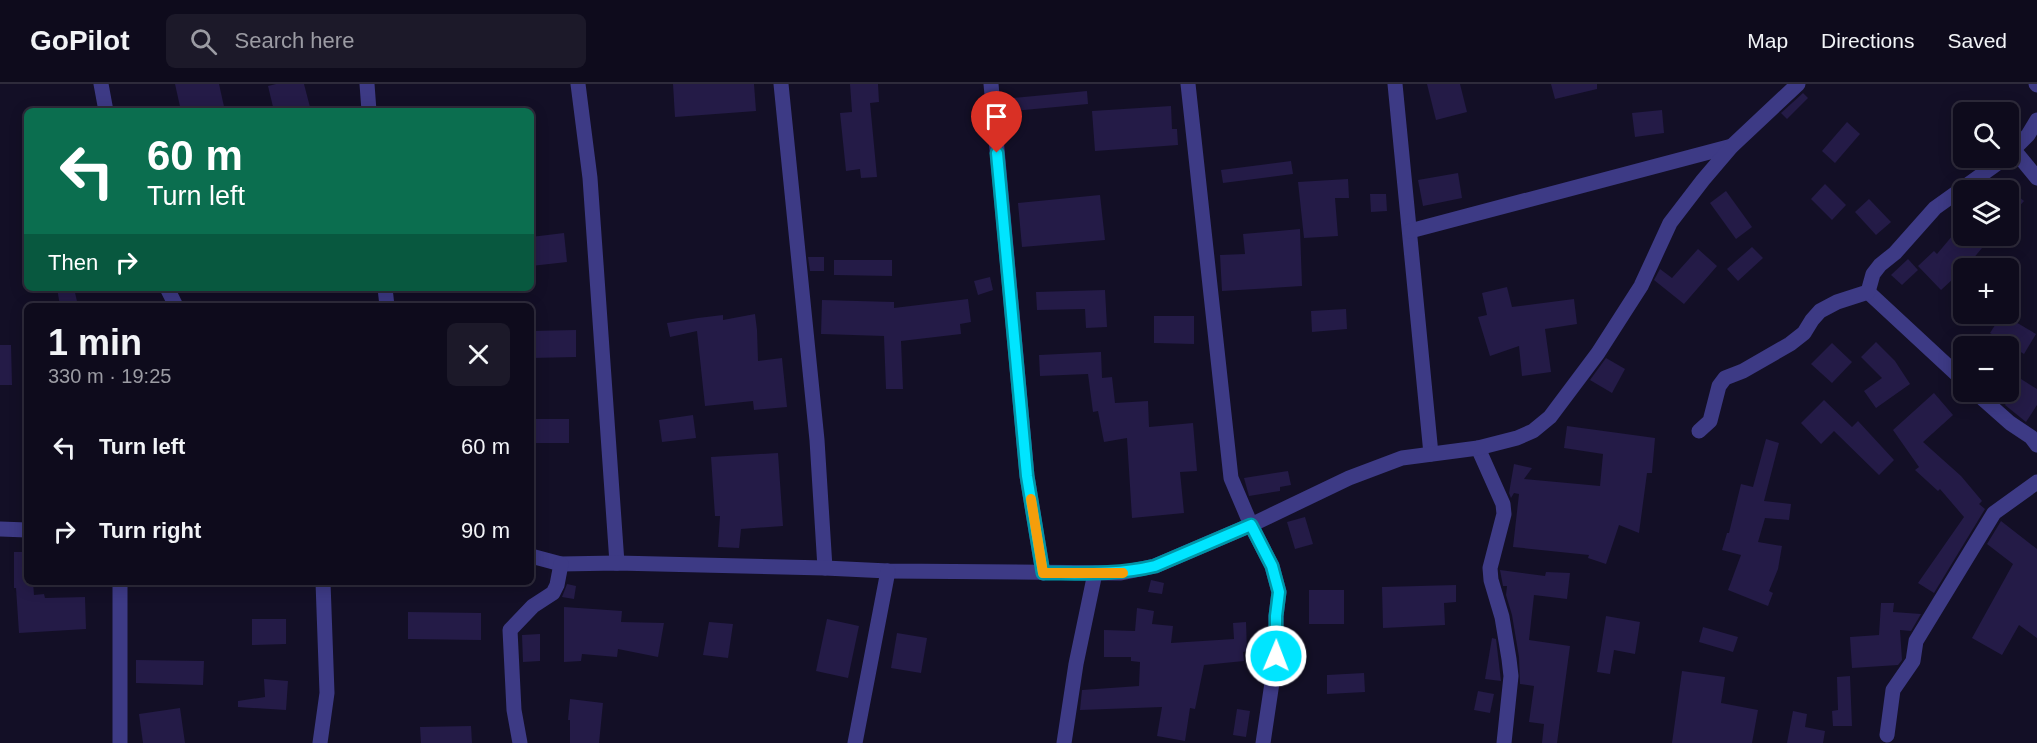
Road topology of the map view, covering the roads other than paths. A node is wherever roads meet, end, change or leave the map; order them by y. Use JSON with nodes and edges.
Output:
{"nodes":[{"id":1,"x":101,"y":84,"type":"edge"},
{"id":2,"x":367,"y":84,"type":"edge"},
{"id":3,"x":578,"y":84,"type":"edge"},
{"id":4,"x":781,"y":84,"type":"edge"},
{"id":5,"x":991,"y":84,"type":"edge"},
{"id":6,"x":1188,"y":84,"type":"edge"},
{"id":7,"x":1395,"y":84,"type":"edge"},
{"id":8,"x":1798,"y":84,"type":"edge"},
{"id":9,"x":105,"y":108,"type":"edge"},
{"id":10,"x":369,"y":108,"type":"edge"},
{"id":11,"x":2037,"y":120,"type":"edge"},
{"id":12,"x":2019,"y":142,"type":"edge"},
{"id":13,"x":1732,"y":146,"type":"junction"},
{"id":14,"x":2019,"y":163,"type":"edge"},
{"id":15,"x":1990,"y":168,"type":"edge"},
{"id":16,"x":2037,"y":178,"type":"edge"},
{"id":17,"x":1410,"y":231,"type":"junction"},
{"id":18,"x":1868,"y":292,"type":"junction"},
{"id":19,"x":1953,"y":371,"type":"edge"},
{"id":20,"x":1985,"y":402,"type":"edge"},
{"id":21,"x":1699,"y":430,"type":"dead end"},
{"id":22,"x":2037,"y":445,"type":"edge"},
{"id":23,"x":1478,"y":448,"type":"junction"},
{"id":24,"x":1431,"y":454,"type":"junction"},
{"id":25,"x":2037,"y":482,"type":"edge"},
{"id":26,"x":1251,"y":525,"type":"junction"},
{"id":27,"x":0,"y":529,"type":"edge"},
{"id":28,"x":24,"y":530,"type":"edge"},
{"id":29,"x":534,"y":557,"type":"edge"},
{"id":30,"x":617,"y":563,"type":"junction"},
{"id":31,"x":561,"y":564,"type":"junction"},
{"id":32,"x":825,"y":568,"type":"junction"},
{"id":33,"x":888,"y":572,"type":"junction"},
{"id":34,"x":1043,"y":573,"type":"junction"},
{"id":35,"x":1095,"y":573,"type":"junction"},
{"id":36,"x":120,"y":585,"type":"edge"},
{"id":37,"x":323,"y":585,"type":"edge"},
{"id":38,"x":1887,"y":735,"type":"dead end"},
{"id":39,"x":120,"y":743,"type":"edge"},
{"id":40,"x":320,"y":743,"type":"edge"},
{"id":41,"x":520,"y":743,"type":"edge"},
{"id":42,"x":855,"y":743,"type":"edge"},
{"id":43,"x":1064,"y":743,"type":"edge"},
{"id":44,"x":1263,"y":743,"type":"edge"},
{"id":45,"x":1504,"y":743,"type":"edge"}],
"edges":[{"from":1,"to":9,"type":"street"},
{"from":2,"to":10,"type":"street"},
{"from":3,"to":30,"type":"street"},
{"from":4,"to":32,"type":"street"},
{"from":5,"to":34,"type":"street"},
{"from":6,"to":26,"type":"street"},
{"from":7,"to":17,"type":"street"},
{"from":8,"to":13,"type":"street"},
{"from":11,"to":12,"type":"street"},
{"from":13,"to":17,"type":"street"},
{"from":13,"to":23,"type":"street"},
{"from":14,"to":16,"type":"street"},
{"from":15,"to":18,"type":"street"},
{"from":17,"to":24,"type":"street"},
{"from":18,"to":19,"type":"street"},
{"from":18,"to":21,"type":"street"},
{"from":20,"to":22,"type":"street"},
{"from":23,"to":24,"type":"street"},
{"from":23,"to":45,"type":"street"},
{"from":24,"to":26,"type":"street"},
{"from":25,"to":38,"type":"street"},
{"from":26,"to":35,"type":"street"},
{"from":26,"to":44,"type":"street"},
{"from":27,"to":28,"type":"street"},
{"from":29,"to":31,"type":"street"},
{"from":30,"to":31,"type":"street"},
{"from":30,"to":32,"type":"street"},
{"from":31,"to":41,"type":"street"},
{"from":32,"to":33,"type":"street"},
{"from":33,"to":34,"type":"street"},
{"from":33,"to":42,"type":"street"},
{"from":34,"to":35,"type":"street"},
{"from":35,"to":43,"type":"street"},
{"from":36,"to":39,"type":"street"},
{"from":37,"to":40,"type":"street"}]}
